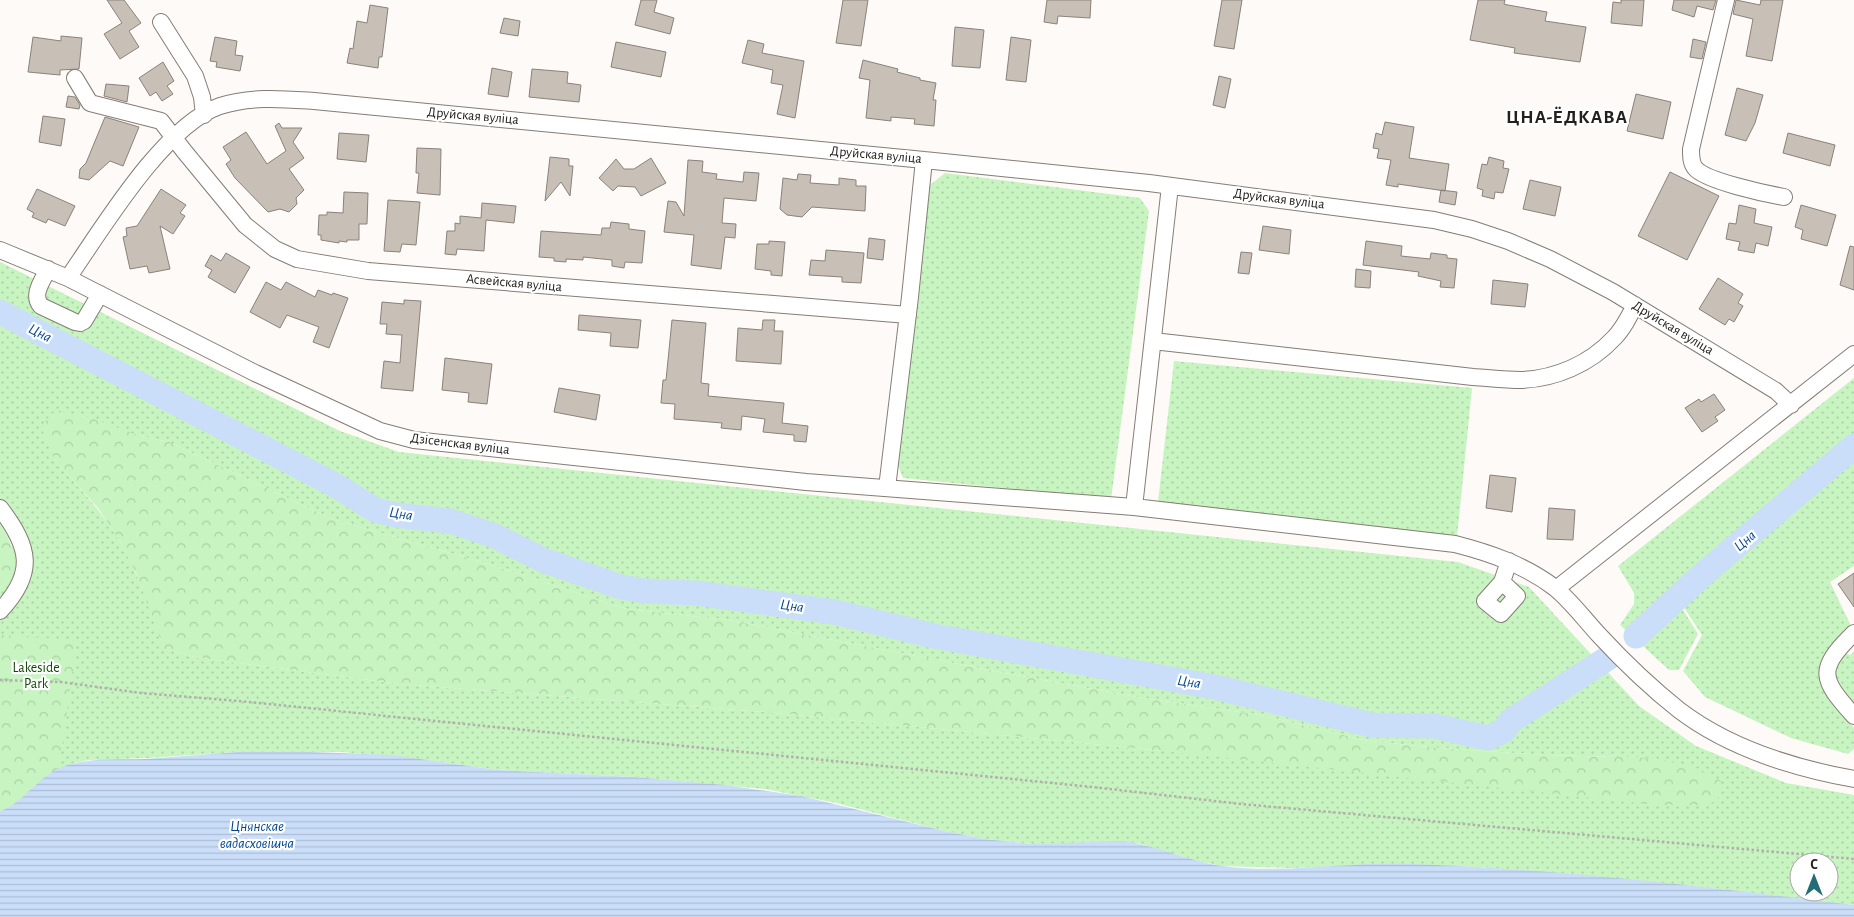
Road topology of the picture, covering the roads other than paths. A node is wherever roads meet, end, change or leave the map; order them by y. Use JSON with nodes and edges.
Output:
{"nodes":[{"id":1,"x":1726,"y":0,"type":"edge"},
{"id":2,"x":161,"y":22,"type":"dead end"},
{"id":3,"x":75,"y":78,"type":"dead end"},
{"id":4,"x":204,"y":114,"type":"junction"},
{"id":5,"x":173,"y":136,"type":"junction"},
{"id":6,"x":924,"y":160,"type":"junction"},
{"id":7,"x":1170,"y":186,"type":"junction"},
{"id":8,"x":1784,"y":197,"type":"dead end"},
{"id":9,"x":0,"y":250,"type":"edge"},
{"id":10,"x":48,"y":269,"type":"junction"},
{"id":11,"x":68,"y":278,"type":"junction"},
{"id":12,"x":100,"y":294,"type":"junction"},
{"id":13,"x":1635,"y":305,"type":"junction"},
{"id":14,"x":908,"y":315,"type":"junction"},
{"id":15,"x":1153,"y":340,"type":"junction"},
{"id":16,"x":1854,"y":354,"type":"edge"},
{"id":17,"x":1790,"y":405,"type":"junction"},
{"id":18,"x":887,"y":488,"type":"junction"},
{"id":19,"x":1134,"y":507,"type":"junction"},
{"id":20,"x":0,"y":508,"type":"edge"},
{"id":21,"x":1509,"y":561,"type":"junction"},
{"id":22,"x":1502,"y":582,"type":"dead end"},
{"id":23,"x":1556,"y":589,"type":"junction"},
{"id":24,"x":0,"y":611,"type":"edge"},
{"id":25,"x":1854,"y":633,"type":"edge"},
{"id":26,"x":1854,"y":716,"type":"edge"},
{"id":27,"x":1854,"y":780,"type":"edge"}],
"edges":[{"from":1,"to":8,"type":"street"},
{"from":2,"to":4,"type":"street"},
{"from":3,"to":5,"type":"street","name":"Асвейская вуліца"},
{"from":4,"to":5,"type":"street","name":"Друйская вуліца"},
{"from":4,"to":6,"type":"street","name":"Друйская вуліца"},
{"from":5,"to":11,"type":"street","name":"Друйская вуліца"},
{"from":5,"to":14,"type":"street","name":"Асвейская вуліца"},
{"from":6,"to":7,"type":"street","name":"Друйская вуліца"},
{"from":6,"to":14,"type":"street"},
{"from":7,"to":13,"type":"street","name":"Друйская вуліца"},
{"from":7,"to":15,"type":"street"},
{"from":9,"to":10,"type":"street"},
{"from":10,"to":11,"type":"street"},
{"from":10,"to":12,"type":"street"},
{"from":11,"to":12,"type":"street","name":"Дзісенская вуліца"},
{"from":12,"to":18,"type":"street","name":"Дзісенская вуліца"},
{"from":13,"to":15,"type":"street"},
{"from":13,"to":17,"type":"street","name":"Друйская вуліца"},
{"from":14,"to":18,"type":"street"},
{"from":15,"to":19,"type":"street"},
{"from":16,"to":17,"type":"street"},
{"from":17,"to":23,"type":"street"},
{"from":18,"to":19,"type":"street","name":"Дзісенская вуліца"},
{"from":19,"to":21,"type":"street","name":"Дзісенская вуліца"},
{"from":20,"to":24,"type":"street"},
{"from":21,"to":22,"type":"street"},
{"from":21,"to":23,"type":"street","name":"Дзісенская вуліца"},
{"from":23,"to":27,"type":"street","name":"Дзісенская вуліца"},
{"from":25,"to":26,"type":"street"}]}
